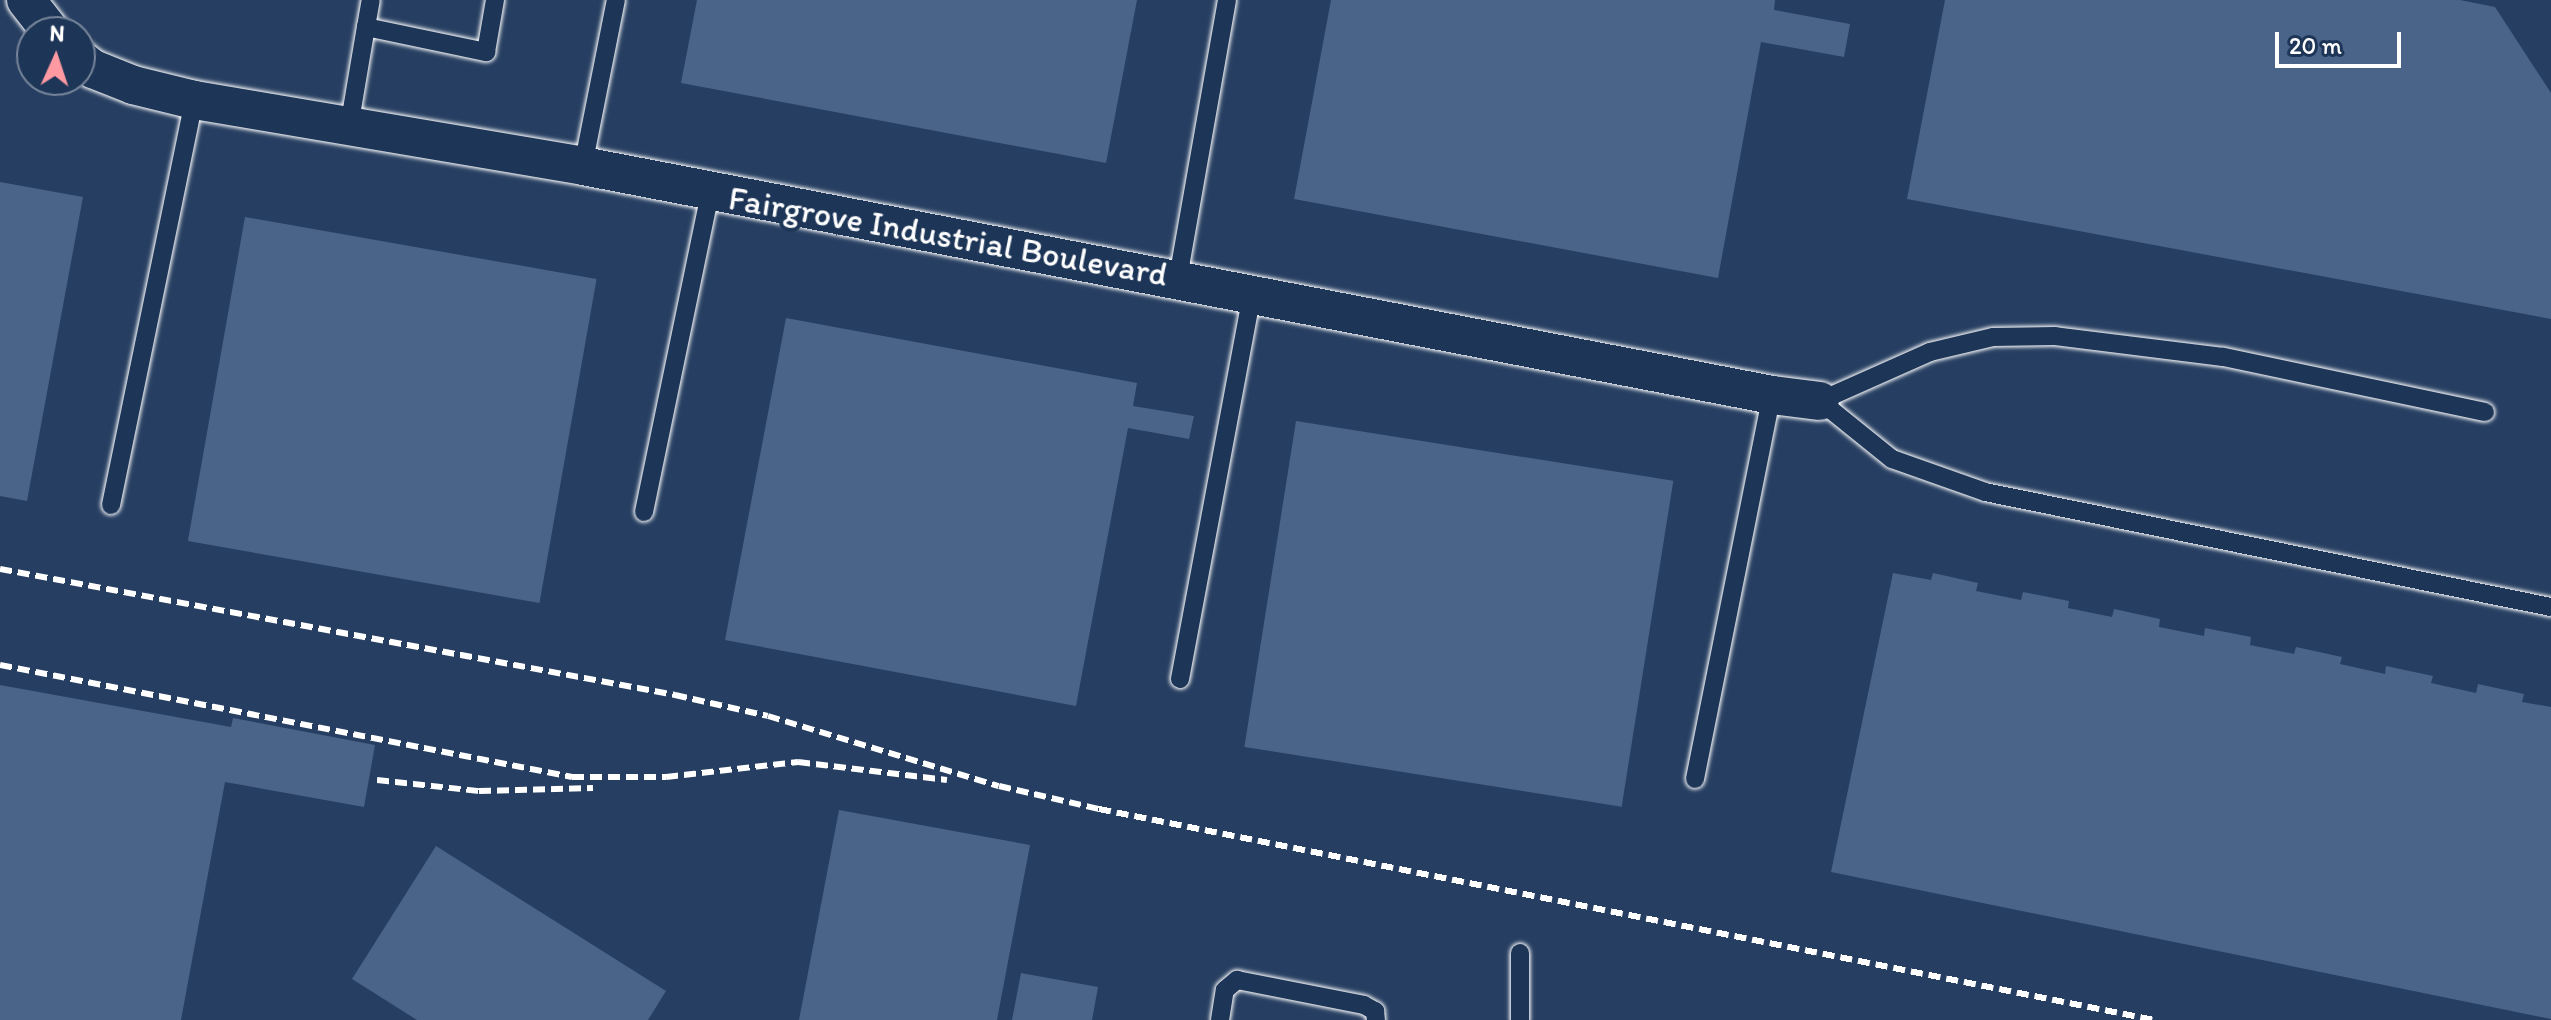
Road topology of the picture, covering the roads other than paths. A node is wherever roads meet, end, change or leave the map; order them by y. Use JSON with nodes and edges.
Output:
{"nodes":[{"id":1,"x":26,"y":0,"type":"edge"},
{"id":2,"x":371,"y":0,"type":"edge"},
{"id":3,"x":495,"y":0,"type":"edge"},
{"id":4,"x":616,"y":0,"type":"edge"},
{"id":5,"x":1227,"y":0,"type":"edge"},
{"id":6,"x":38,"y":16,"type":"edge"},
{"id":7,"x":366,"y":27,"type":"junction"},
{"id":8,"x":96,"y":70,"type":"edge"},
{"id":9,"x":194,"y":100,"type":"junction"},
{"id":10,"x":349,"y":127,"type":"junction"},
{"id":11,"x":583,"y":166,"type":"junction"},
{"id":12,"x":710,"y":193,"type":"junction"},
{"id":13,"x":1178,"y":278,"type":"junction"},
{"id":14,"x":1252,"y":296,"type":"junction"},
{"id":15,"x":1772,"y":395,"type":"junction"},
{"id":16,"x":1820,"y":401,"type":"junction"},
{"id":17,"x":2485,"y":412,"type":"dead end"},
{"id":18,"x":111,"y":505,"type":"dead end"},
{"id":19,"x":644,"y":512,"type":"dead end"},
{"id":20,"x":2551,"y":607,"type":"edge"},
{"id":21,"x":1180,"y":679,"type":"dead end"},
{"id":22,"x":1695,"y":779,"type":"dead end"},
{"id":23,"x":1520,"y":953,"type":"dead end"},
{"id":24,"x":1220,"y":1020,"type":"edge"},
{"id":25,"x":1376,"y":1020,"type":"edge"},
{"id":26,"x":1520,"y":1020,"type":"edge"}],
"edges":[{"from":1,"to":6,"type":"street"},
{"from":2,"to":7,"type":"lane"},
{"from":3,"to":7,"type":"lane"},
{"from":4,"to":11,"type":"lane"},
{"from":5,"to":13,"type":"lane"},
{"from":7,"to":10,"type":"lane"},
{"from":8,"to":9,"type":"street","name":"Fairgrove Industrial Boulevard"},
{"from":9,"to":10,"type":"street","name":"Fairgrove Industrial Boulevard"},
{"from":9,"to":18,"type":"lane"},
{"from":10,"to":11,"type":"street","name":"Fairgrove Industrial Boulevard"},
{"from":11,"to":12,"type":"street","name":"Fairgrove Industrial Boulevard"},
{"from":12,"to":13,"type":"street","name":"Fairgrove Industrial Boulevard"},
{"from":12,"to":19,"type":"lane"},
{"from":13,"to":14,"type":"street","name":"Fairgrove Industrial Boulevard"},
{"from":14,"to":15,"type":"street","name":"Fairgrove Industrial Boulevard"},
{"from":14,"to":21,"type":"lane"},
{"from":15,"to":16,"type":"street","name":"Fairgrove Industrial Boulevard"},
{"from":15,"to":22,"type":"lane"},
{"from":16,"to":17,"type":"lane"},
{"from":16,"to":20,"type":"lane"},
{"from":23,"to":26,"type":"lane"},
{"from":24,"to":25,"type":"lane"}]}
